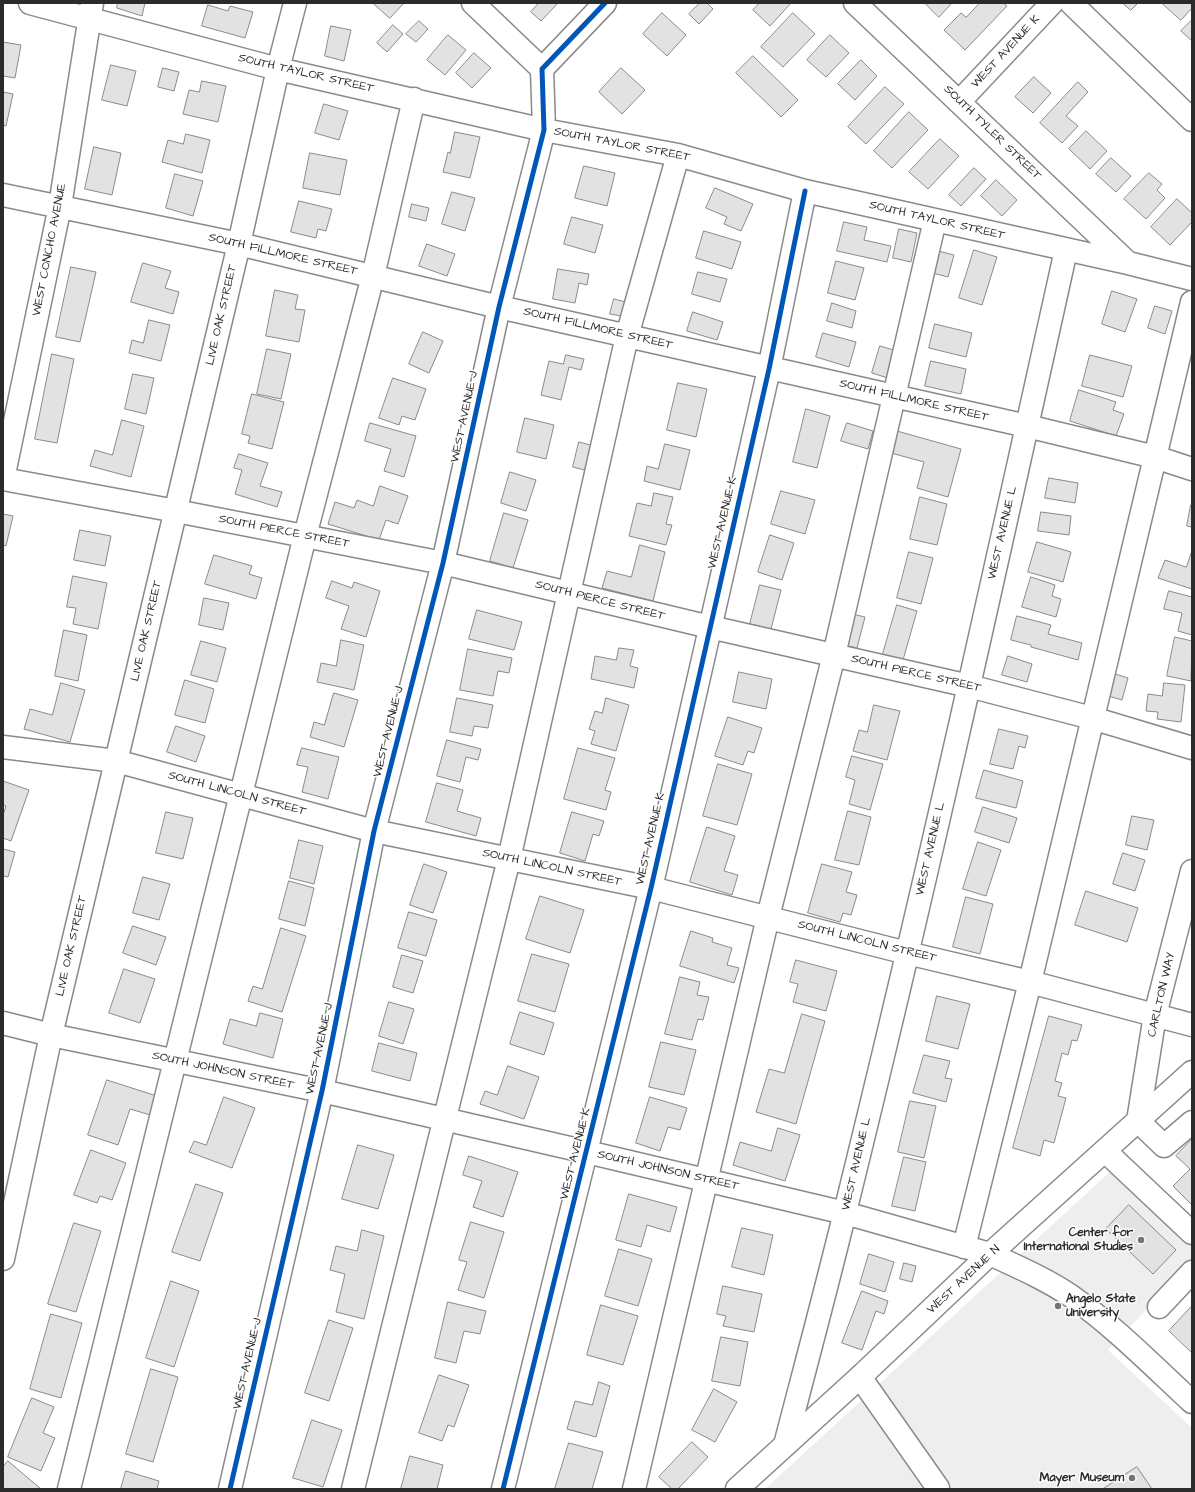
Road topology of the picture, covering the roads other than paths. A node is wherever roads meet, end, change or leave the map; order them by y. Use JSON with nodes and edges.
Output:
{"nodes":[{"id":1,"x":30,"y":3,"type":"edge"},
{"id":2,"x":295,"y":3,"type":"edge"},
{"id":3,"x":473,"y":3,"type":"edge"},
{"id":4,"x":605,"y":3,"type":"edge"},
{"id":5,"x":855,"y":3,"type":"edge"},
{"id":6,"x":1052,"y":3,"type":"edge"},
{"id":7,"x":1071,"y":3,"type":"edge"},
{"id":8,"x":90,"y":11,"type":"edge"},
{"id":9,"x":278,"y":69,"type":"junction"},
{"id":10,"x":542,"y":69,"type":"junction"},
{"id":11,"x":414,"y":100,"type":"junction"},
{"id":12,"x":959,"y":102,"type":"junction"},
{"id":13,"x":1192,"y":120,"type":"edge"},
{"id":14,"x":544,"y":130,"type":"junction"},
{"id":15,"x":678,"y":155,"type":"junction"},
{"id":16,"x":805,"y":191,"type":"junction"},
{"id":17,"x":3,"y":195,"type":"edge"},
{"id":18,"x":60,"y":206,"type":"junction"},
{"id":19,"x":935,"y":220,"type":"junction"},
{"id":20,"x":239,"y":244,"type":"junction"},
{"id":21,"x":1066,"y":250,"type":"junction"},
{"id":22,"x":1128,"y":263,"type":"junction"},
{"id":23,"x":373,"y":276,"type":"junction"},
{"id":24,"x":1192,"y":279,"type":"edge"},
{"id":25,"x":1192,"y":302,"type":"edge"},
{"id":26,"x":499,"y":307,"type":"junction"},
{"id":27,"x":627,"y":336,"type":"junction"},
{"id":28,"x":769,"y":369,"type":"junction"},
{"id":29,"x":893,"y":396,"type":"junction"},
{"id":30,"x":1027,"y":426,"type":"junction"},
{"id":31,"x":1155,"y":457,"type":"junction"},
{"id":32,"x":1192,"y":469,"type":"edge"},
{"id":33,"x":3,"y":479,"type":"edge"},
{"id":34,"x":176,"y":511,"type":"junction"},
{"id":35,"x":305,"y":536,"type":"junction"},
{"id":36,"x":443,"y":563,"type":"junction"},
{"id":37,"x":568,"y":593,"type":"junction"},
{"id":38,"x":710,"y":627,"type":"junction"},
{"id":39,"x":834,"y":656,"type":"junction"},
{"id":40,"x":969,"y":686,"type":"junction"},
{"id":41,"x":1092,"y":718,"type":"junction"},
{"id":42,"x":3,"y":747,"type":"edge"},
{"id":43,"x":1192,"y":748,"type":"edge"},
{"id":44,"x":116,"y":761,"type":"junction"},
{"id":45,"x":242,"y":795,"type":"junction"},
{"id":46,"x":374,"y":831,"type":"junction"},
{"id":47,"x":509,"y":859,"type":"junction"},
{"id":48,"x":1192,"y":871,"type":"edge"},
{"id":49,"x":651,"y":888,"type":"junction"},
{"id":50,"x":768,"y":918,"type":"junction"},
{"id":51,"x":907,"y":953,"type":"junction"},
{"id":52,"x":1030,"y":982,"type":"junction"},
{"id":53,"x":1155,"y":1015,"type":"junction"},
{"id":54,"x":3,"y":1023,"type":"edge"},
{"id":55,"x":1192,"y":1025,"type":"edge"},
{"id":56,"x":50,"y":1035,"type":"junction"},
{"id":57,"x":176,"y":1061,"type":"junction"},
{"id":58,"x":1192,"y":1072,"type":"edge"},
{"id":59,"x":322,"y":1091,"type":"junction"},
{"id":60,"x":444,"y":1119,"type":"junction"},
{"id":61,"x":1138,"y":1121,"type":"junction"},
{"id":62,"x":1192,"y":1122,"type":"edge"},
{"id":63,"x":1105,"y":1151,"type":"junction"},
{"id":64,"x":587,"y":1152,"type":"junction"},
{"id":65,"x":707,"y":1180,"type":"junction"},
{"id":66,"x":845,"y":1213,"type":"junction"},
{"id":67,"x":1192,"y":1233,"type":"edge"},
{"id":68,"x":964,"y":1247,"type":"junction"},
{"id":69,"x":990,"y":1254,"type":"junction"},
{"id":70,"x":3,"y":1259,"type":"edge"},
{"id":71,"x":1192,"y":1272,"type":"edge"},
{"id":72,"x":1159,"y":1306,"type":"dead end"},
{"id":73,"x":860,"y":1377,"type":"junction"},
{"id":74,"x":1192,"y":1402,"type":"edge"},
{"id":75,"x":785,"y":1445,"type":"junction"},
{"id":76,"x":938,"y":1488,"type":"dead end"},
{"id":77,"x":69,"y":1489,"type":"edge"},
{"id":78,"x":230,"y":1489,"type":"edge"},
{"id":79,"x":353,"y":1489,"type":"edge"},
{"id":80,"x":503,"y":1489,"type":"edge"},
{"id":81,"x":634,"y":1489,"type":"edge"},
{"id":82,"x":737,"y":1489,"type":"edge"}],
"edges":[{"from":1,"to":8,"type":"street","name":"SOUTH TAYLOR STREET"},
{"from":2,"to":9,"type":"street","name":"LIVE OAK STREET"},
{"from":3,"to":10,"type":"street"},
{"from":4,"to":10,"type":"street"},
{"from":5,"to":12,"type":"street","name":"SOUTH TYLER STREET"},
{"from":6,"to":12,"type":"street","name":"WEST AVENUE K"},
{"from":7,"to":13,"type":"street"},
{"from":8,"to":9,"type":"street","name":"SOUTH TAYLOR STREET"},
{"from":8,"to":18,"type":"street","name":"WEST CONCHO AVENUE"},
{"from":9,"to":11,"type":"street","name":"SOUTH TAYLOR STREET"},
{"from":9,"to":20,"type":"street","name":"LIVE OAK STREET"},
{"from":10,"to":14,"type":"street","name":"WEST AVENUE J"},
{"from":11,"to":14,"type":"street","name":"SOUTH TAYLOR STREET"},
{"from":11,"to":23,"type":"street"},
{"from":12,"to":22,"type":"street","name":"SOUTH TYLER STREET"},
{"from":14,"to":15,"type":"street","name":"SOUTH TAYLOR STREET"},
{"from":14,"to":26,"type":"street","name":"WEST AVENUE J"},
{"from":15,"to":16,"type":"street","name":"SOUTH TAYLOR STREET"},
{"from":15,"to":27,"type":"street"},
{"from":16,"to":19,"type":"street","name":"SOUTH TAYLOR STREET"},
{"from":16,"to":28,"type":"street","name":"WEST AVENUE K"},
{"from":17,"to":18,"type":"street","name":"SOUTH FILLMORE STREET"},
{"from":18,"to":20,"type":"street","name":"SOUTH FILLMORE STREET"},
{"from":18,"to":33,"type":"street","name":"WEST CONCHO AVENUE"},
{"from":19,"to":21,"type":"street","name":"SOUTH TAYLOR STREET"},
{"from":19,"to":29,"type":"street"},
{"from":20,"to":23,"type":"street","name":"SOUTH FILLMORE STREET"},
{"from":20,"to":34,"type":"street","name":"LIVE OAK STREET"},
{"from":21,"to":22,"type":"street","name":"SOUTH TAYLOR STREET"},
{"from":21,"to":30,"type":"street","name":"WEST AVENUE L"},
{"from":22,"to":24,"type":"street","name":"SOUTH TAYLOR STREET"},
{"from":23,"to":26,"type":"street","name":"SOUTH FILLMORE STREET"},
{"from":23,"to":35,"type":"street"},
{"from":25,"to":31,"type":"street"},
{"from":26,"to":27,"type":"street","name":"SOUTH FILLMORE STREET"},
{"from":26,"to":36,"type":"street","name":"WEST AVENUE J"},
{"from":27,"to":28,"type":"street","name":"SOUTH FILLMORE STREET"},
{"from":27,"to":37,"type":"street"},
{"from":28,"to":29,"type":"street","name":"SOUTH FILLMORE STREET"},
{"from":28,"to":38,"type":"street","name":"WEST AVENUE K"},
{"from":29,"to":30,"type":"street","name":"SOUTH FILLMORE STREET"},
{"from":29,"to":39,"type":"street"},
{"from":30,"to":31,"type":"street","name":"SOUTH FILLMORE STREET"},
{"from":30,"to":40,"type":"street","name":"WEST AVENUE L"},
{"from":31,"to":32,"type":"street","name":"SOUTH FILLMORE STREET"},
{"from":31,"to":41,"type":"street"},
{"from":33,"to":34,"type":"street","name":"SOUTH PIERCE STREET"},
{"from":34,"to":35,"type":"street","name":"SOUTH PIERCE STREET"},
{"from":34,"to":44,"type":"street","name":"LIVE OAK STREET"},
{"from":35,"to":36,"type":"street","name":"SOUTH PIERCE STREET"},
{"from":35,"to":45,"type":"street"},
{"from":36,"to":37,"type":"street","name":"SOUTH PIERCE STREET"},
{"from":36,"to":46,"type":"street","name":"WEST AVENUE J"},
{"from":37,"to":38,"type":"street","name":"SOUTH PIERCE STREET"},
{"from":37,"to":47,"type":"street"},
{"from":38,"to":39,"type":"street","name":"SOUTH PIERCE STREET"},
{"from":38,"to":49,"type":"street","name":"WEST AVENUE K"},
{"from":39,"to":40,"type":"street","name":"SOUTH PIERCE STREET"},
{"from":39,"to":50,"type":"street"},
{"from":40,"to":41,"type":"street","name":"SOUTH PIERCE STREET"},
{"from":40,"to":51,"type":"street","name":"WEST AVENUE L"},
{"from":41,"to":43,"type":"street","name":"SOUTH PIERCE STREET"},
{"from":41,"to":52,"type":"street"},
{"from":42,"to":44,"type":"street","name":"SOUTH LINCOLN STREET"},
{"from":44,"to":45,"type":"street","name":"SOUTH LINCOLN STREET"},
{"from":44,"to":56,"type":"street","name":"LIVE OAK STREET"},
{"from":45,"to":46,"type":"street","name":"SOUTH LINCOLN STREET"},
{"from":45,"to":57,"type":"street"},
{"from":46,"to":47,"type":"street","name":"SOUTH LINCOLN STREET"},
{"from":46,"to":59,"type":"street","name":"WEST AVENUE J"},
{"from":47,"to":49,"type":"street","name":"SOUTH LINCOLN STREET"},
{"from":47,"to":60,"type":"street"},
{"from":48,"to":53,"type":"street","name":"CARLTON WAY"},
{"from":49,"to":50,"type":"street","name":"SOUTH LINCOLN STREET"},
{"from":49,"to":64,"type":"street","name":"WEST AVENUE K"},
{"from":50,"to":51,"type":"street","name":"SOUTH LINCOLN STREET"},
{"from":50,"to":65,"type":"street"},
{"from":51,"to":52,"type":"street","name":"SOUTH LINCOLN STREET"},
{"from":51,"to":66,"type":"street","name":"WEST AVENUE L"},
{"from":52,"to":53,"type":"street","name":"SOUTH LINCOLN STREET"},
{"from":52,"to":68,"type":"street"},
{"from":53,"to":55,"type":"street","name":"SOUTH LINCOLN STREET"},
{"from":53,"to":61,"type":"street","name":"CARLTON WAY"},
{"from":54,"to":56,"type":"street","name":"SOUTH JOHNSON STREET"},
{"from":56,"to":57,"type":"street","name":"SOUTH JOHNSON STREET"},
{"from":56,"to":70,"type":"street","name":"LIVE OAK STREET"},
{"from":57,"to":59,"type":"street","name":"SOUTH JOHNSON STREET"},
{"from":57,"to":77,"type":"street"},
{"from":58,"to":61,"type":"street","name":"WEST AVENUE N"},
{"from":59,"to":60,"type":"street","name":"SOUTH JOHNSON STREET"},
{"from":59,"to":78,"type":"street","name":"WEST AVENUE J"},
{"from":60,"to":64,"type":"street","name":"SOUTH JOHNSON STREET"},
{"from":60,"to":79,"type":"street"},
{"from":61,"to":62,"type":"street"},
{"from":61,"to":63,"type":"street","name":"WEST AVENUE N"},
{"from":63,"to":67,"type":"street"},
{"from":63,"to":69,"type":"street","name":"WEST AVENUE N"},
{"from":64,"to":65,"type":"street","name":"SOUTH JOHNSON STREET"},
{"from":64,"to":80,"type":"street","name":"WEST AVENUE K"},
{"from":65,"to":66,"type":"street","name":"SOUTH JOHNSON STREET"},
{"from":65,"to":81,"type":"street"},
{"from":66,"to":68,"type":"street","name":"SOUTH JOHNSON STREET"},
{"from":66,"to":75,"type":"street","name":"WEST AVENUE L"},
{"from":68,"to":69,"type":"street","name":"SOUTH JOHNSON STREET"},
{"from":69,"to":73,"type":"street","name":"WEST AVENUE N"},
{"from":69,"to":74,"type":"street","name":"SOUTH JOHNSON STREET"},
{"from":71,"to":72,"type":"street"},
{"from":73,"to":75,"type":"street","name":"WEST AVENUE N"},
{"from":73,"to":76,"type":"street"},
{"from":75,"to":82,"type":"street","name":"WEST AVENUE N"}]}
